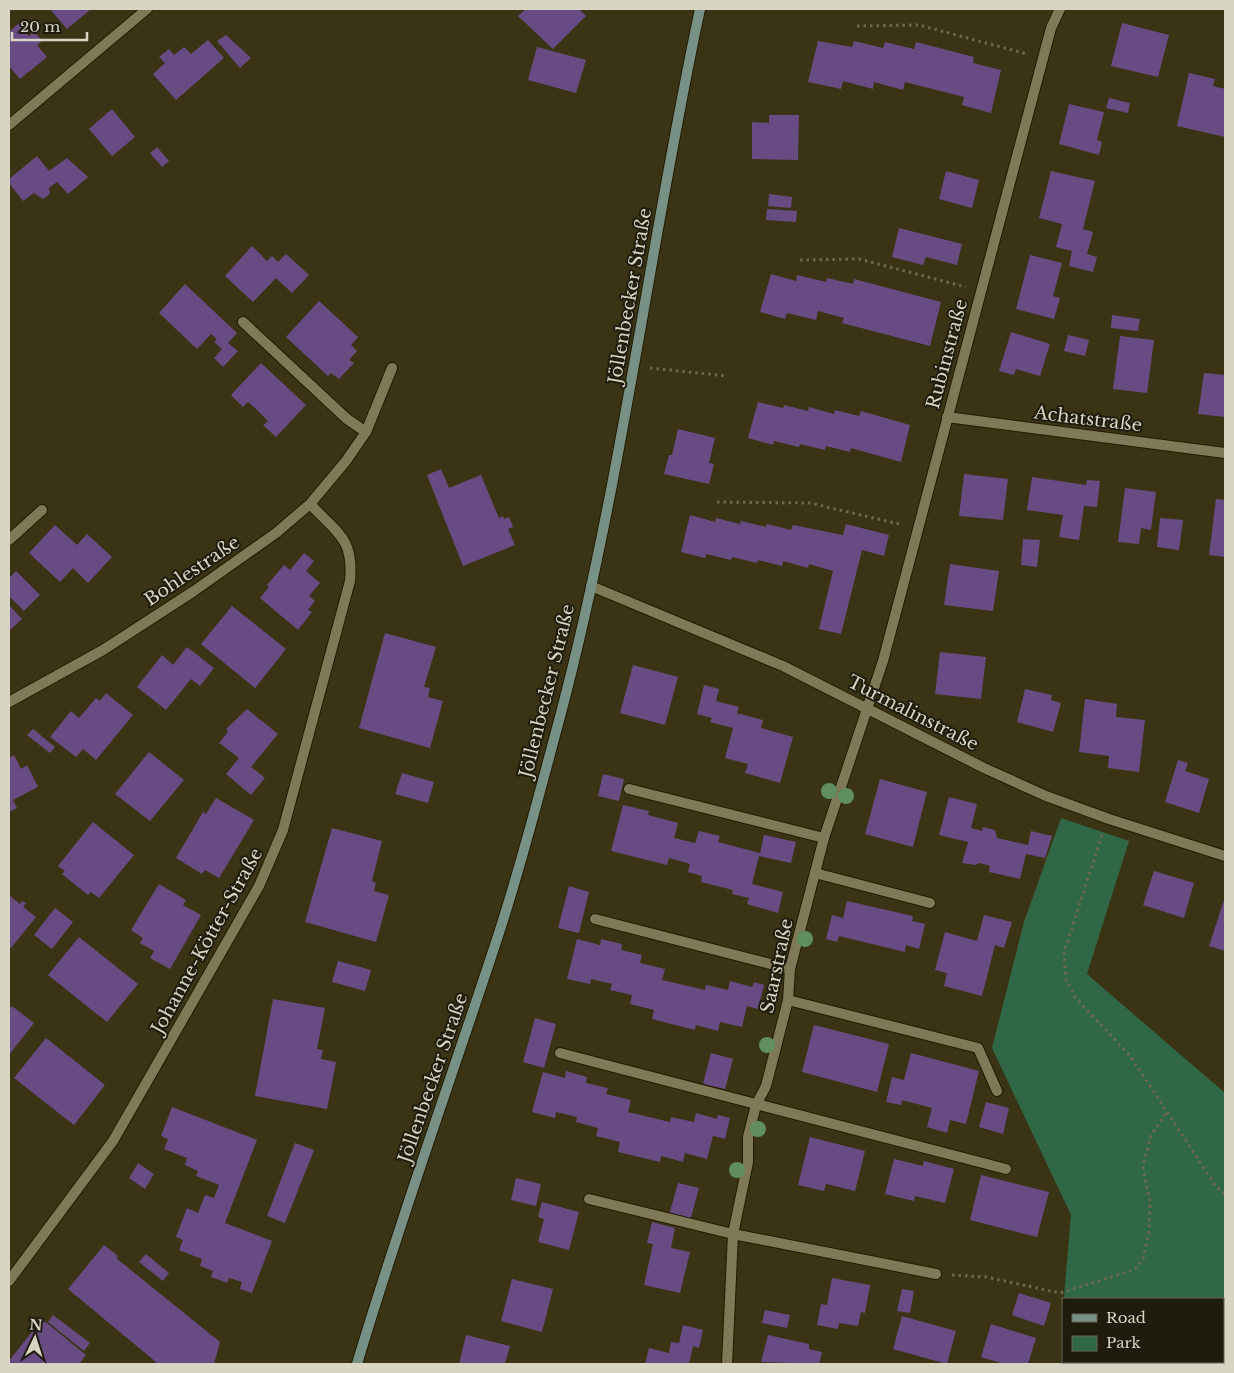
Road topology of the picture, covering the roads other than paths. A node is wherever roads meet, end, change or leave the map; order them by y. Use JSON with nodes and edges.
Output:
{"nodes":[{"id":1,"x":147,"y":9,"type":"edge"},
{"id":2,"x":700,"y":9,"type":"edge"},
{"id":3,"x":1060,"y":9,"type":"edge"},
{"id":4,"x":9,"y":125,"type":"edge"},
{"id":5,"x":243,"y":322,"type":"dead end"},
{"id":6,"x":392,"y":368,"type":"dead end"},
{"id":7,"x":947,"y":417,"type":"junction"},
{"id":8,"x":366,"y":432,"type":"junction"},
{"id":9,"x":1225,"y":454,"type":"edge"},
{"id":10,"x":310,"y":504,"type":"junction"},
{"id":11,"x":42,"y":510,"type":"dead end"},
{"id":12,"x":9,"y":540,"type":"edge"},
{"id":13,"x":590,"y":586,"type":"junction"},
{"id":14,"x":9,"y":702,"type":"edge"},
{"id":15,"x":867,"y":707,"type":"junction"},
{"id":16,"x":629,"y":789,"type":"dead end"},
{"id":17,"x":824,"y":838,"type":"junction"},
{"id":18,"x":1225,"y":856,"type":"edge"},
{"id":19,"x":815,"y":873,"type":"junction"},
{"id":20,"x":930,"y":903,"type":"dead end"},
{"id":21,"x":595,"y":919,"type":"dead end"},
{"id":22,"x":790,"y":969,"type":"junction"},
{"id":23,"x":788,"y":1000,"type":"junction"},
{"id":24,"x":560,"y":1052,"type":"dead end"},
{"id":25,"x":997,"y":1091,"type":"dead end"},
{"id":26,"x":756,"y":1104,"type":"junction"},
{"id":27,"x":1006,"y":1170,"type":"dead end"},
{"id":28,"x":588,"y":1199,"type":"dead end"},
{"id":29,"x":733,"y":1234,"type":"junction"},
{"id":30,"x":936,"y":1274,"type":"road end"},
{"id":31,"x":9,"y":1281,"type":"edge"},
{"id":32,"x":357,"y":1364,"type":"edge"},
{"id":33,"x":726,"y":1364,"type":"edge"}],
"edges":[{"from":1,"to":4,"type":"street"},
{"from":2,"to":13,"type":"main road","name":"Jöllenbecker Straße"},
{"from":3,"to":7,"type":"street","name":"Rubinstraße"},
{"from":5,"to":8,"type":"street"},
{"from":6,"to":8,"type":"street","name":"Bohlestraße"},
{"from":7,"to":9,"type":"street","name":"Achatstraße"},
{"from":7,"to":15,"type":"street","name":"Rubinstraße"},
{"from":8,"to":10,"type":"street","name":"Bohlestraße"},
{"from":10,"to":14,"type":"street","name":"Bohlestraße"},
{"from":10,"to":31,"type":"street","name":"Johanne-Kötter-Straße"},
{"from":11,"to":12,"type":"street"},
{"from":13,"to":15,"type":"street","name":"Turmalinstraße"},
{"from":13,"to":32,"type":"main road","name":"Jöllenbecker Straße"},
{"from":15,"to":17,"type":"street","name":"Saarstraße"},
{"from":15,"to":18,"type":"street","name":"Turmalinstraße"},
{"from":16,"to":17,"type":"street"},
{"from":17,"to":19,"type":"street","name":"Saarstraße"},
{"from":19,"to":20,"type":"street"},
{"from":19,"to":22,"type":"street","name":"Saarstraße"},
{"from":21,"to":22,"type":"street"},
{"from":22,"to":23,"type":"street","name":"Saarstraße"},
{"from":23,"to":25,"type":"street"},
{"from":23,"to":26,"type":"street","name":"Saarstraße"},
{"from":24,"to":26,"type":"street"},
{"from":26,"to":27,"type":"street"},
{"from":26,"to":29,"type":"street","name":"Saarstraße"},
{"from":28,"to":29,"type":"street"},
{"from":29,"to":30,"type":"street"},
{"from":29,"to":33,"type":"street","name":"Saarstraße"}]}
